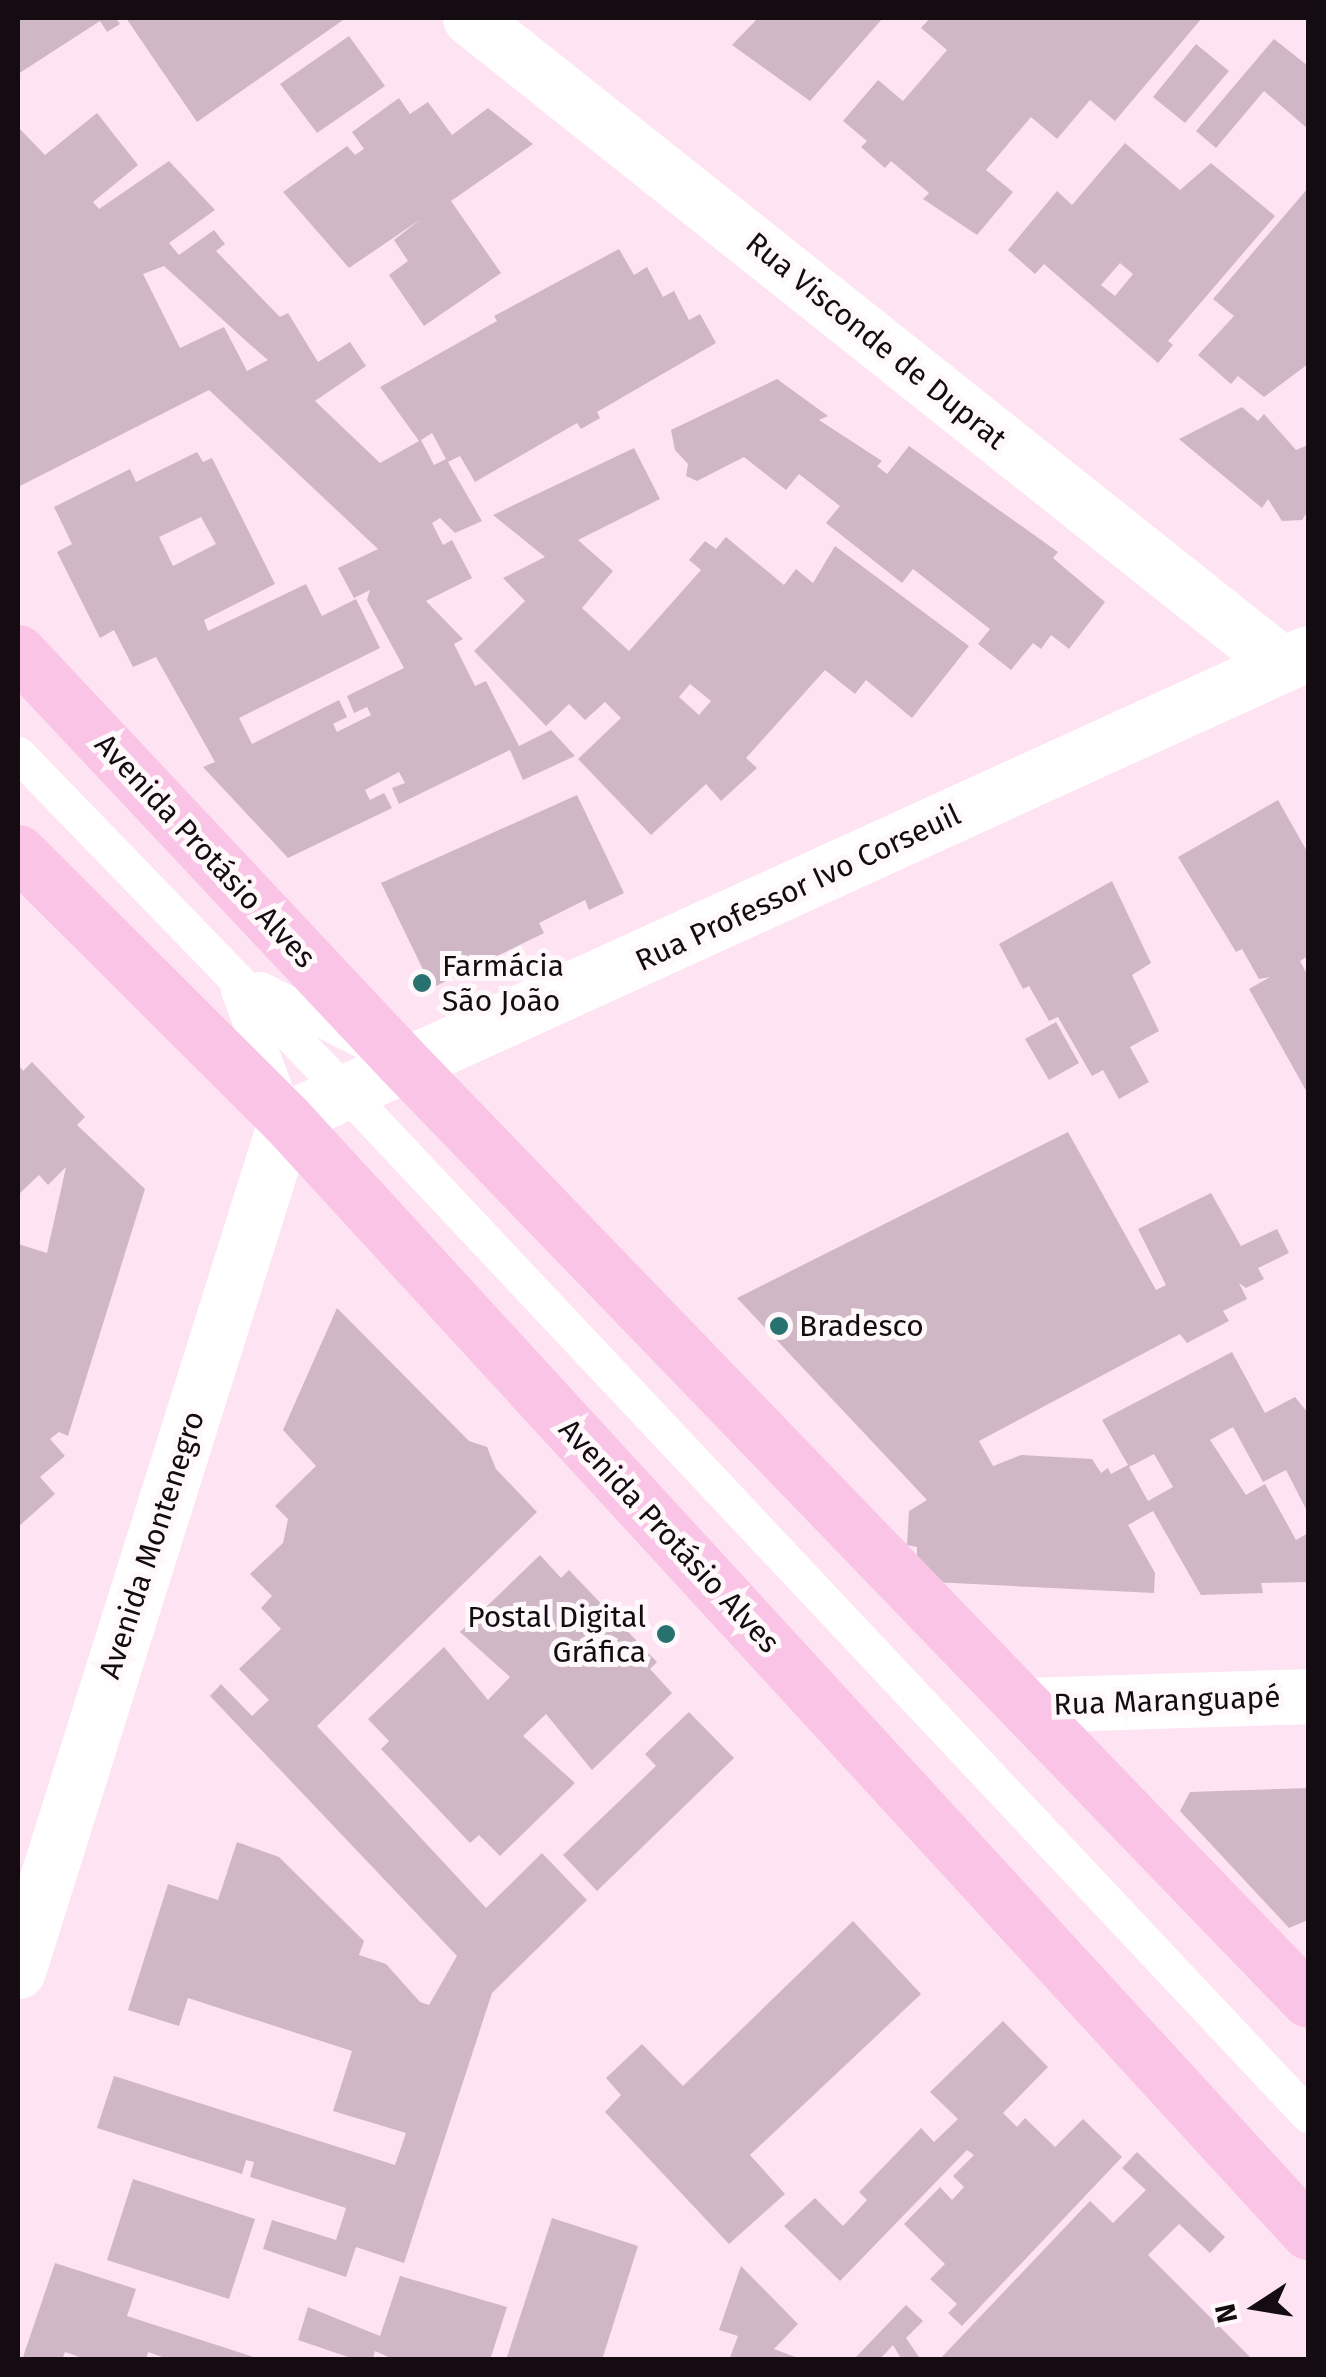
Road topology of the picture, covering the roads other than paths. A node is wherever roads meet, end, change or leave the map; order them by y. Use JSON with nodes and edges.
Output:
{"nodes":[{"id":1,"x":470,"y":18,"type":"edge"},
{"id":2,"x":18,"y":652,"type":"edge"},
{"id":3,"x":1295,"y":659,"type":"edge"},
{"id":4,"x":18,"y":754,"type":"edge"},
{"id":5,"x":18,"y":852,"type":"edge"},
{"id":6,"x":232,"y":975,"type":"junction"},
{"id":7,"x":405,"y":1064,"type":"junction"},
{"id":8,"x":347,"y":1093,"type":"junction"},
{"id":9,"x":286,"y":1119,"type":"junction"},
{"id":10,"x":1308,"y":1696,"type":"edge"},
{"id":11,"x":1026,"y":1706,"type":"junction"},
{"id":12,"x":18,"y":1971,"type":"edge"},
{"id":13,"x":1308,"y":2000,"type":"edge"},
{"id":14,"x":1308,"y":2114,"type":"edge"},
{"id":15,"x":1308,"y":2232,"type":"edge"}],
"edges":[{"from":1,"to":3,"type":"street","name":"Rua Visconde de Duprat"},
{"from":2,"to":7,"type":"main road","name":"Avenida Protásio Alves"},
{"from":3,"to":7,"type":"street","name":"Rua Professor Ivo Corseuil"},
{"from":4,"to":6,"type":"lane"},
{"from":5,"to":9,"type":"main road","name":"Avenida Protásio Alves"},
{"from":6,"to":7,"type":"lane"},
{"from":6,"to":8,"type":"lane"},
{"from":6,"to":9,"type":"lane"},
{"from":7,"to":8,"type":"street","name":"Rua Professor Ivo Corseuil"},
{"from":7,"to":11,"type":"main road","name":"Avenida Protásio Alves"},
{"from":8,"to":9,"type":"street","name":"Rua Professor Ivo Corseuil"},
{"from":8,"to":14,"type":"lane"},
{"from":9,"to":12,"type":"street","name":"Avenida Montenegro"},
{"from":9,"to":15,"type":"main road","name":"Avenida Protásio Alves"},
{"from":10,"to":11,"type":"street","name":"Rua Maranguapé"},
{"from":11,"to":13,"type":"main road","name":"Avenida Protásio Alves"}]}
